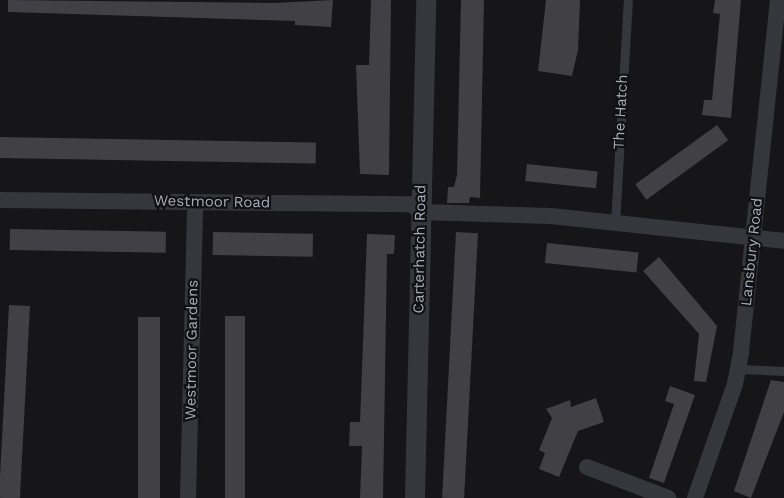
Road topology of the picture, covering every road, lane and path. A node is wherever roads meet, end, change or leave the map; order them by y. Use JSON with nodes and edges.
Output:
{"nodes":[{"id":1,"x":426,"y":0,"type":"edge"},
{"id":2,"x":628,"y":0,"type":"edge"},
{"id":3,"x":778,"y":0,"type":"edge"},
{"id":4,"x":0,"y":200,"type":"edge"},
{"id":5,"x":195,"y":202,"type":"junction"},
{"id":6,"x":421,"y":212,"type":"junction"},
{"id":7,"x":615,"y":224,"type":"junction"},
{"id":8,"x":753,"y":238,"type":"junction"},
{"id":9,"x":784,"y":241,"type":"edge"},
{"id":10,"x":738,"y":369,"type":"junction"},
{"id":11,"x":784,"y":371,"type":"edge"},
{"id":12,"x":587,"y":467,"type":"dead end"},
{"id":13,"x":188,"y":498,"type":"edge"},
{"id":14,"x":415,"y":498,"type":"edge"},
{"id":15,"x":668,"y":498,"type":"edge"},
{"id":16,"x":695,"y":498,"type":"edge"}],
"edges":[{"from":1,"to":6,"type":"street","name":"Carterhatch Road"},
{"from":2,"to":7,"type":"lane","name":"The Hatch"},
{"from":3,"to":8,"type":"street","name":"Lansbury Road"},
{"from":4,"to":5,"type":"street","name":"Westmoor Road"},
{"from":5,"to":6,"type":"street","name":"Westmoor Road"},
{"from":5,"to":13,"type":"street","name":"Westmoor Gardens"},
{"from":6,"to":7,"type":"street"},
{"from":6,"to":14,"type":"street","name":"Carterhatch Road"},
{"from":7,"to":8,"type":"street"},
{"from":8,"to":9,"type":"street"},
{"from":8,"to":10,"type":"street","name":"Lansbury Road"},
{"from":10,"to":11,"type":"lane"},
{"from":10,"to":16,"type":"street","name":"Lansbury Road"},
{"from":12,"to":15,"type":"street"}]}
